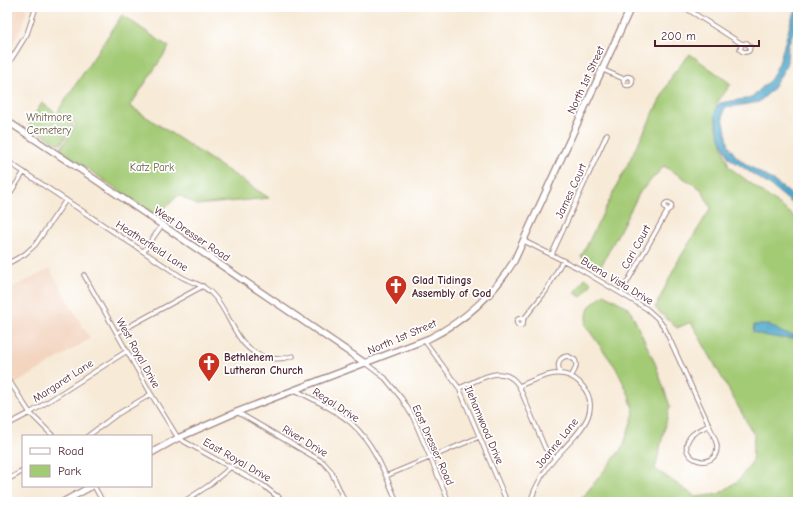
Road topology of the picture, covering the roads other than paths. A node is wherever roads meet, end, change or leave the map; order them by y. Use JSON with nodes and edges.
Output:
{"nodes":[{"id":1,"x":36,"y":7,"type":"edge"},
{"id":2,"x":631,"y":7,"type":"edge"},
{"id":3,"x":684,"y":7,"type":"edge"},
{"id":4,"x":742,"y":44,"type":"dead end"},
{"id":5,"x":7,"y":66,"type":"edge"},
{"id":6,"x":601,"y":69,"type":"junction"},
{"id":7,"x":624,"y":79,"type":"dead end"},
{"id":8,"x":7,"y":121,"type":"edge"},
{"id":9,"x":607,"y":134,"type":"dead end"},
{"id":10,"x":7,"y":161,"type":"edge"},
{"id":11,"x":24,"y":172,"type":"junction"},
{"id":12,"x":7,"y":198,"type":"edge"},
{"id":13,"x":66,"y":200,"type":"junction"},
{"id":14,"x":668,"y":210,"type":"dead end"},
{"id":15,"x":162,"y":225,"type":"junction"},
{"id":16,"x":524,"y":241,"type":"junction"},
{"id":17,"x":144,"y":252,"type":"junction"},
{"id":18,"x":552,"y":254,"type":"junction"},
{"id":19,"x":563,"y":260,"type":"junction"},
{"id":20,"x":7,"y":264,"type":"edge"},
{"id":21,"x":84,"y":275,"type":"dead end"},
{"id":22,"x":203,"y":286,"type":"junction"},
{"id":23,"x":621,"y":293,"type":"junction"},
{"id":24,"x":523,"y":320,"type":"dead end"},
{"id":25,"x":117,"y":333,"type":"junction"},
{"id":26,"x":424,"y":340,"type":"junction"},
{"id":27,"x":127,"y":351,"type":"junction"},
{"id":28,"x":293,"y":356,"type":"dead end"},
{"id":29,"x":365,"y":363,"type":"junction"},
{"id":30,"x":560,"y":373,"type":"junction"},
{"id":31,"x":572,"y":376,"type":"junction"},
{"id":32,"x":10,"y":382,"type":"dead end"},
{"id":33,"x":519,"y":386,"type":"junction"},
{"id":34,"x":459,"y":388,"type":"junction"},
{"id":35,"x":295,"y":390,"type":"junction"},
{"id":36,"x":151,"y":394,"type":"junction"},
{"id":37,"x":237,"y":412,"type":"junction"},
{"id":38,"x":30,"y":413,"type":"junction"},
{"id":39,"x":7,"y":425,"type":"edge"},
{"id":40,"x":709,"y":425,"type":"junction"},
{"id":41,"x":52,"y":435,"type":"edge"},
{"id":42,"x":89,"y":435,"type":"edge"},
{"id":43,"x":479,"y":437,"type":"junction"},
{"id":44,"x":178,"y":438,"type":"junction"},
{"id":45,"x":152,"y":452,"type":"edge"},
{"id":46,"x":430,"y":458,"type":"junction"},
{"id":47,"x":555,"y":458,"type":"junction"},
{"id":48,"x":231,"y":467,"type":"junction"},
{"id":49,"x":22,"y":472,"type":"edge"},
{"id":50,"x":386,"y":476,"type":"junction"},
{"id":51,"x":7,"y":480,"type":"edge"},
{"id":52,"x":91,"y":487,"type":"edge"},
{"id":53,"x":94,"y":487,"type":"edge"},
{"id":54,"x":278,"y":496,"type":"junction"},
{"id":55,"x":62,"y":502,"type":"edge"},
{"id":56,"x":103,"y":502,"type":"edge"},
{"id":57,"x":183,"y":502,"type":"edge"},
{"id":58,"x":272,"y":502,"type":"edge"},
{"id":59,"x":284,"y":502,"type":"edge"},
{"id":60,"x":345,"y":502,"type":"edge"},
{"id":61,"x":396,"y":502,"type":"edge"},
{"id":62,"x":449,"y":502,"type":"edge"},
{"id":63,"x":507,"y":502,"type":"edge"},
{"id":64,"x":530,"y":502,"type":"edge"}],
"edges":[{"from":1,"to":5,"type":"street"},
{"from":2,"to":6,"type":"street","name":"North 1st Street"},
{"from":3,"to":4,"type":"street"},
{"from":6,"to":7,"type":"street"},
{"from":6,"to":16,"type":"street","name":"North 1st Street"},
{"from":8,"to":15,"type":"street","name":"West Dresser Road"},
{"from":9,"to":18,"type":"street","name":"James Court"},
{"from":10,"to":11,"type":"street","name":"Heatherfield Lane"},
{"from":11,"to":12,"type":"street"},
{"from":11,"to":13,"type":"street","name":"Heatherfield Lane"},
{"from":13,"to":17,"type":"street","name":"Heatherfield Lane"},
{"from":13,"to":20,"type":"street"},
{"from":14,"to":23,"type":"street","name":"Cari Court"},
{"from":15,"to":17,"type":"street"},
{"from":15,"to":29,"type":"street","name":"West Dresser Road"},
{"from":16,"to":18,"type":"street","name":"Buena Vista Drive"},
{"from":16,"to":26,"type":"street","name":"North 1st Street"},
{"from":17,"to":22,"type":"street","name":"Heatherfield Lane"},
{"from":18,"to":19,"type":"street","name":"Buena Vista Drive"},
{"from":19,"to":23,"type":"street","name":"Buena Vista Drive"},
{"from":19,"to":24,"type":"street"},
{"from":21,"to":25,"type":"street","name":"West Royal Drive"},
{"from":22,"to":25,"type":"street"},
{"from":22,"to":28,"type":"street","name":"Heatherfield Lane"},
{"from":23,"to":40,"type":"street","name":"Buena Vista Drive"},
{"from":25,"to":27,"type":"street","name":"West Royal Drive"},
{"from":26,"to":29,"type":"street","name":"North 1st Street"},
{"from":26,"to":34,"type":"street","name":"Ilehamwood Drive"},
{"from":27,"to":36,"type":"street","name":"West Royal Drive"},
{"from":27,"to":38,"type":"street","name":"Margaret Lane"},
{"from":29,"to":35,"type":"street","name":"North 1st Street"},
{"from":29,"to":46,"type":"street","name":"East Dresser Road"},
{"from":30,"to":31,"type":"street"},
{"from":30,"to":31,"type":"street"},
{"from":30,"to":33,"type":"street"},
{"from":31,"to":47,"type":"street","name":"Joanne Lane"},
{"from":32,"to":38,"type":"street"},
{"from":33,"to":34,"type":"street"},
{"from":33,"to":47,"type":"street"},
{"from":34,"to":43,"type":"street","name":"Ilehamwood Drive"},
{"from":35,"to":37,"type":"street","name":"North 1st Street"},
{"from":35,"to":50,"type":"street","name":"Regal Drive"},
{"from":36,"to":42,"type":"street"},
{"from":36,"to":44,"type":"street","name":"West Royal Drive"},
{"from":37,"to":44,"type":"street","name":"North 1st Street"},
{"from":37,"to":60,"type":"street","name":"River Drive"},
{"from":38,"to":39,"type":"street","name":"Margaret Lane"},
{"from":38,"to":41,"type":"street"},
{"from":40,"to":40,"type":"street","name":"Buena Vista Drive"},
{"from":43,"to":46,"type":"street"},
{"from":43,"to":63,"type":"street","name":"Ilehamwood Drive"},
{"from":44,"to":45,"type":"street","name":"North 1st Street"},
{"from":44,"to":48,"type":"street","name":"East Royal Drive"},
{"from":46,"to":50,"type":"street"},
{"from":46,"to":62,"type":"street","name":"East Dresser Road"},
{"from":47,"to":64,"type":"street","name":"Joanne Lane"},
{"from":48,"to":54,"type":"street","name":"East Royal Drive"},
{"from":48,"to":57,"type":"street"},
{"from":49,"to":51,"type":"street"},
{"from":50,"to":61,"type":"street","name":"Regal Drive"},
{"from":52,"to":55,"type":"street"},
{"from":53,"to":56,"type":"street"},
{"from":54,"to":58,"type":"street"},
{"from":54,"to":59,"type":"street","name":"East Royal Drive"}]}
